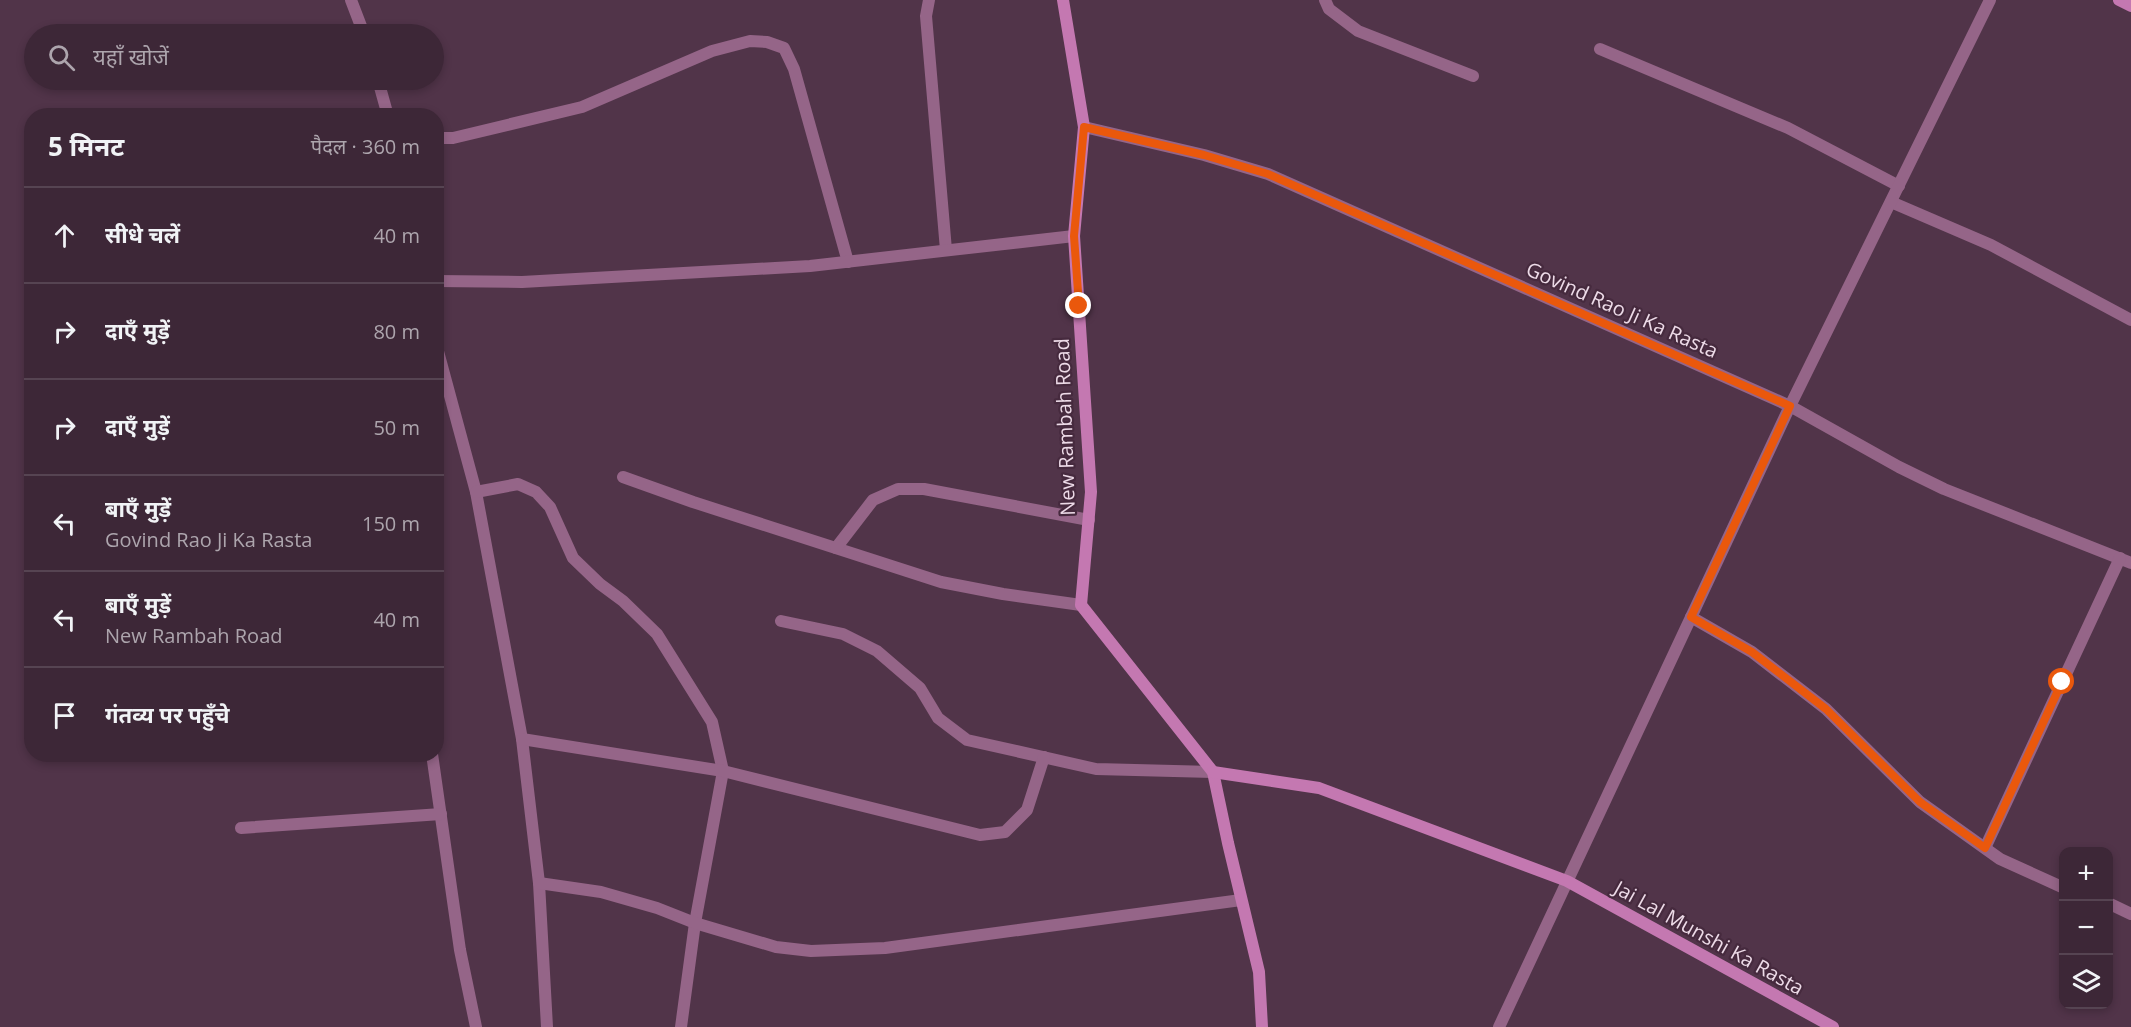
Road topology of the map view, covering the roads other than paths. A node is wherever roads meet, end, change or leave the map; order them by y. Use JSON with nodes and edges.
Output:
{"nodes":[{"id":1,"x":351,"y":0,"type":"edge"},
{"id":2,"x":928,"y":0,"type":"edge"},
{"id":3,"x":1063,"y":0,"type":"edge"},
{"id":4,"x":1324,"y":0,"type":"edge"},
{"id":5,"x":1990,"y":0,"type":"edge"},
{"id":6,"x":2119,"y":0,"type":"edge"},
{"id":7,"x":2131,"y":6,"type":"edge"},
{"id":8,"x":360,"y":24,"type":"edge"},
{"id":9,"x":1600,"y":49,"type":"dead end"},
{"id":10,"x":1473,"y":76,"type":"dead end"},
{"id":11,"x":381,"y":90,"type":"edge"},
{"id":12,"x":386,"y":108,"type":"edge"},
{"id":13,"x":1084,"y":127,"type":"junction"},
{"id":14,"x":444,"y":138,"type":"edge"},
{"id":15,"x":1899,"y":186,"type":"junction"},
{"id":16,"x":1891,"y":202,"type":"junction"},
{"id":17,"x":1074,"y":236,"type":"junction"},
{"id":18,"x":946,"y":250,"type":"junction"},
{"id":19,"x":848,"y":262,"type":"junction"},
{"id":20,"x":444,"y":281,"type":"edge"},
{"id":21,"x":2131,"y":320,"type":"edge"},
{"id":22,"x":444,"y":374,"type":"edge"},
{"id":23,"x":1790,"y":406,"type":"junction"},
{"id":24,"x":622,"y":477,"type":"dead end"},
{"id":25,"x":476,"y":492,"type":"junction"},
{"id":26,"x":1089,"y":520,"type":"junction"},
{"id":27,"x":836,"y":548,"type":"junction"},
{"id":28,"x":2126,"y":560,"type":"edge"},
{"id":29,"x":1081,"y":604,"type":"junction"},
{"id":30,"x":1691,"y":617,"type":"junction"},
{"id":31,"x":781,"y":621,"type":"dead end"},
{"id":32,"x":522,"y":739,"type":"junction"},
{"id":33,"x":1044,"y":757,"type":"junction"},
{"id":34,"x":433,"y":762,"type":"edge"},
{"id":35,"x":723,"y":771,"type":"junction"},
{"id":36,"x":1213,"y":772,"type":"junction"},
{"id":37,"x":441,"y":814,"type":"junction"},
{"id":38,"x":241,"y":828,"type":"dead end"},
{"id":39,"x":1985,"y":848,"type":"junction"},
{"id":40,"x":1567,"y":882,"type":"junction"},
{"id":41,"x":538,"y":883,"type":"junction"},
{"id":42,"x":2059,"y":886,"type":"edge"},
{"id":43,"x":1241,"y":900,"type":"junction"},
{"id":44,"x":2113,"y":905,"type":"edge"},
{"id":45,"x":2131,"y":914,"type":"edge"},
{"id":46,"x":695,"y":923,"type":"junction"},
{"id":47,"x":476,"y":1027,"type":"edge"},
{"id":48,"x":547,"y":1027,"type":"edge"},
{"id":49,"x":681,"y":1027,"type":"edge"},
{"id":50,"x":1262,"y":1027,"type":"edge"},
{"id":51,"x":1499,"y":1027,"type":"edge"},
{"id":52,"x":1833,"y":1027,"type":"edge"}],
"edges":[{"from":1,"to":8,"type":"street"},
{"from":2,"to":18,"type":"street"},
{"from":3,"to":13,"type":"street","name":"New Rambah Road"},
{"from":4,"to":10,"type":"street"},
{"from":5,"to":15,"type":"street"},
{"from":6,"to":7,"type":"street"},
{"from":9,"to":15,"type":"street"},
{"from":11,"to":12,"type":"street"},
{"from":13,"to":17,"type":"street","name":"New Rambah Road"},
{"from":13,"to":23,"type":"street","name":"Govind Rao Ji Ka Rasta"},
{"from":14,"to":19,"type":"street"},
{"from":15,"to":16,"type":"street"},
{"from":16,"to":21,"type":"street"},
{"from":16,"to":23,"type":"street"},
{"from":17,"to":18,"type":"street"},
{"from":17,"to":26,"type":"street","name":"New Rambah Road"},
{"from":18,"to":19,"type":"street"},
{"from":19,"to":20,"type":"street"},
{"from":22,"to":25,"type":"street"},
{"from":23,"to":28,"type":"street","name":"Govind Rao Ji Ka Rasta"},
{"from":23,"to":30,"type":"street"},
{"from":24,"to":27,"type":"street"},
{"from":25,"to":32,"type":"street"},
{"from":25,"to":35,"type":"street"},
{"from":26,"to":27,"type":"street"},
{"from":26,"to":29,"type":"street","name":"New Rambah Road"},
{"from":27,"to":29,"type":"street"},
{"from":28,"to":39,"type":"street"},
{"from":29,"to":36,"type":"street"},
{"from":30,"to":39,"type":"street"},
{"from":30,"to":40,"type":"street"},
{"from":31,"to":33,"type":"street"},
{"from":32,"to":35,"type":"street"},
{"from":32,"to":41,"type":"street"},
{"from":33,"to":35,"type":"street"},
{"from":33,"to":36,"type":"street"},
{"from":34,"to":37,"type":"street"},
{"from":35,"to":46,"type":"street"},
{"from":36,"to":40,"type":"street","name":"Jai Lal Munshi Ka Rasta"},
{"from":36,"to":43,"type":"street"},
{"from":37,"to":38,"type":"street"},
{"from":37,"to":47,"type":"street"},
{"from":39,"to":42,"type":"street"},
{"from":40,"to":51,"type":"street"},
{"from":40,"to":52,"type":"street","name":"Jai Lal Munshi Ka Rasta"},
{"from":41,"to":46,"type":"street"},
{"from":41,"to":48,"type":"street"},
{"from":43,"to":46,"type":"street"},
{"from":43,"to":50,"type":"street"},
{"from":44,"to":45,"type":"street"},
{"from":46,"to":49,"type":"street"}]}
